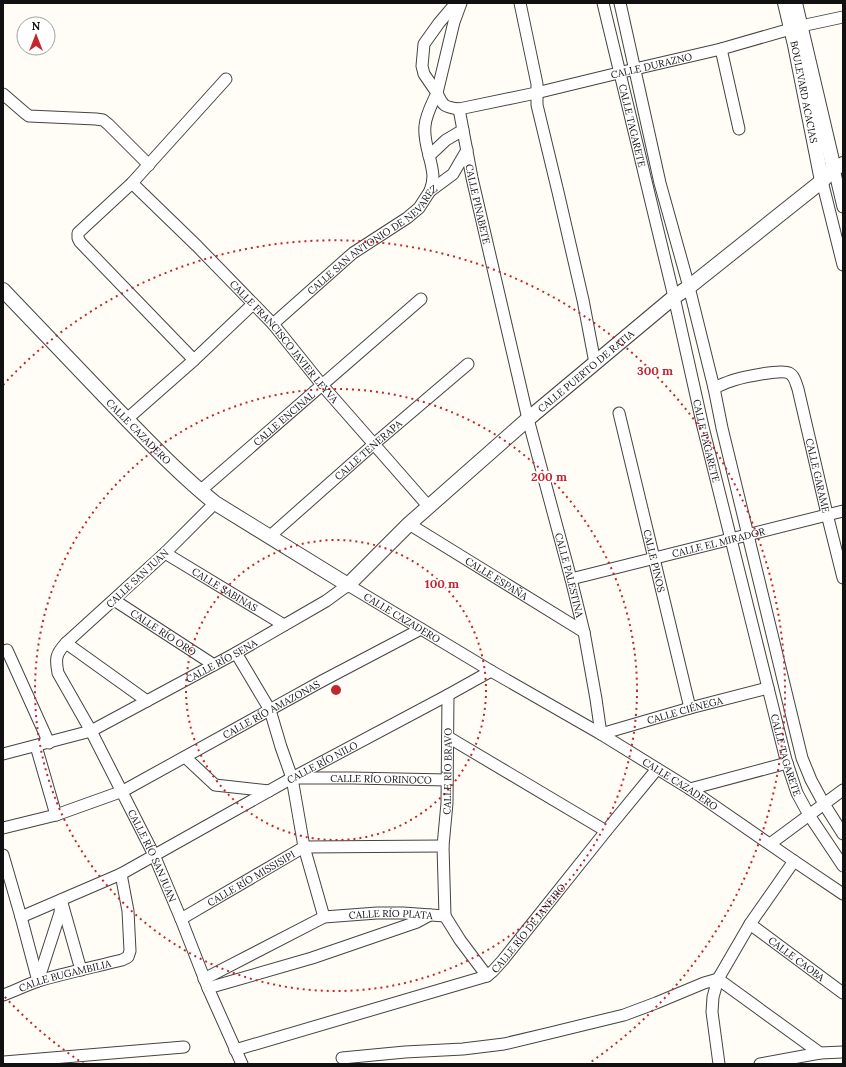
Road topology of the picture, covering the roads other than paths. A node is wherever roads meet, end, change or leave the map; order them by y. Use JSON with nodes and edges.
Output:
{"nodes":[{"id":1,"x":456,"y":3,"type":"edge"},
{"id":2,"x":461,"y":3,"type":"edge"},
{"id":3,"x":520,"y":3,"type":"edge"},
{"id":4,"x":603,"y":3,"type":"edge"},
{"id":5,"x":620,"y":3,"type":"edge"},
{"id":6,"x":785,"y":3,"type":"edge"},
{"id":7,"x":795,"y":3,"type":"edge"},
{"id":8,"x":843,"y":17,"type":"edge"},
{"id":9,"x":796,"y":27,"type":"junction"},
{"id":10,"x":721,"y":49,"type":"junction"},
{"id":11,"x":635,"y":69,"type":"junction"},
{"id":12,"x":619,"y":72,"type":"junction"},
{"id":13,"x":226,"y":79,"type":"dead end"},
{"id":14,"x":437,"y":93,"type":"junction"},
{"id":15,"x":536,"y":93,"type":"junction"},
{"id":16,"x":3,"y":94,"type":"edge"},
{"id":17,"x":459,"y":109,"type":"junction"},
{"id":18,"x":739,"y":129,"type":"dead end"},
{"id":19,"x":463,"y":130,"type":"junction"},
{"id":20,"x":467,"y":150,"type":"junction"},
{"id":21,"x":429,"y":156,"type":"junction"},
{"id":22,"x":149,"y":165,"type":"junction"},
{"id":23,"x":839,"y":166,"type":"edge"},
{"id":24,"x":822,"y":182,"type":"junction"},
{"id":25,"x":660,"y":183,"type":"junction"},
{"id":26,"x":132,"y":184,"type":"junction"},
{"id":27,"x":646,"y":186,"type":"junction"},
{"id":28,"x":430,"y":192,"type":"junction"},
{"id":29,"x":843,"y":207,"type":"edge"},
{"id":30,"x":843,"y":265,"type":"edge"},
{"id":31,"x":689,"y":287,"type":"junction"},
{"id":32,"x":3,"y":290,"type":"edge"},
{"id":33,"x":674,"y":297,"type":"junction"},
{"id":34,"x":421,"y":299,"type":"dead end"},
{"id":35,"x":253,"y":304,"type":"junction"},
{"id":36,"x":273,"y":324,"type":"junction"},
{"id":37,"x":194,"y":360,"type":"junction"},
{"id":38,"x":595,"y":363,"type":"junction"},
{"id":39,"x":468,"y":364,"type":"dead end"},
{"id":40,"x":322,"y":385,"type":"junction"},
{"id":41,"x":714,"y":388,"type":"junction"},
{"id":42,"x":619,"y":413,"type":"dead end"},
{"id":43,"x":128,"y":419,"type":"junction"},
{"id":44,"x":528,"y":419,"type":"junction"},
{"id":45,"x":374,"y":444,"type":"junction"},
{"id":46,"x":200,"y":491,"type":"junction"},
{"id":47,"x":215,"y":503,"type":"junction"},
{"id":48,"x":429,"y":507,"type":"junction"},
{"id":49,"x":843,"y":511,"type":"edge"},
{"id":50,"x":827,"y":514,"type":"junction"},
{"id":51,"x":409,"y":524,"type":"junction"},
{"id":52,"x":748,"y":534,"type":"junction"},
{"id":53,"x":269,"y":537,"type":"junction"},
{"id":54,"x":732,"y":539,"type":"junction"},
{"id":55,"x":165,"y":553,"type":"junction"},
{"id":56,"x":654,"y":558,"type":"junction"},
{"id":57,"x":843,"y":578,"type":"edge"},
{"id":58,"x":571,"y":579,"type":"junction"},
{"id":59,"x":348,"y":585,"type":"junction"},
{"id":60,"x":114,"y":600,"type":"junction"},
{"id":61,"x":284,"y":625,"type":"junction"},
{"id":62,"x":421,"y":629,"type":"junction"},
{"id":63,"x":584,"y":632,"type":"junction"},
{"id":64,"x":66,"y":643,"type":"junction"},
{"id":65,"x":7,"y":650,"type":"dead end"},
{"id":66,"x":58,"y":652,"type":"joint"},
{"id":67,"x":236,"y":653,"type":"junction"},
{"id":68,"x":214,"y":665,"type":"junction"},
{"id":69,"x":491,"y":671,"type":"junction"},
{"id":70,"x":768,"y":688,"type":"junction"},
{"id":71,"x":448,"y":695,"type":"junction"},
{"id":72,"x":147,"y":701,"type":"junction"},
{"id":73,"x":690,"y":708,"type":"junction"},
{"id":74,"x":270,"y":710,"type":"junction"},
{"id":75,"x":91,"y":731,"type":"junction"},
{"id":76,"x":601,"y":734,"type":"junction"},
{"id":77,"x":448,"y":737,"type":"junction"},
{"id":78,"x":49,"y":743,"type":"junction"},
{"id":79,"x":36,"y":746,"type":"junction"},
{"id":80,"x":3,"y":754,"type":"edge"},
{"id":81,"x":185,"y":757,"type":"junction"},
{"id":82,"x":787,"y":763,"type":"junction"},
{"id":83,"x":657,"y":769,"type":"junction"},
{"id":84,"x":292,"y":778,"type":"junction"},
{"id":85,"x":447,"y":780,"type":"junction"},
{"id":86,"x":690,"y":789,"type":"junction"},
{"id":87,"x":843,"y":790,"type":"edge"},
{"id":88,"x":123,"y":792,"type":"junction"},
{"id":89,"x":269,"y":792,"type":"junction"},
{"id":90,"x":824,"y":804,"type":"junction"},
{"id":91,"x":56,"y":815,"type":"junction"},
{"id":92,"x":809,"y":815,"type":"junction"},
{"id":93,"x":3,"y":828,"type":"edge"},
{"id":94,"x":606,"y":831,"type":"junction"},
{"id":95,"x":843,"y":834,"type":"edge"},
{"id":96,"x":770,"y":844,"type":"junction"},
{"id":97,"x":443,"y":846,"type":"junction"},
{"id":98,"x":304,"y":847,"type":"junction"},
{"id":99,"x":3,"y":855,"type":"edge"},
{"id":100,"x":154,"y":855,"type":"junction"},
{"id":101,"x":794,"y":861,"type":"junction"},
{"id":102,"x":843,"y":866,"type":"edge"},
{"id":103,"x":121,"y":874,"type":"junction"},
{"id":104,"x":843,"y":894,"type":"edge"},
{"id":105,"x":61,"y":900,"type":"junction"},
{"id":106,"x":430,"y":915,"type":"junction"},
{"id":107,"x":445,"y":916,"type":"junction"},
{"id":108,"x":22,"y":917,"type":"junction"},
{"id":109,"x":324,"y":917,"type":"junction"},
{"id":110,"x":181,"y":919,"type":"junction"},
{"id":111,"x":750,"y":924,"type":"junction"},
{"id":112,"x":81,"y":970,"type":"junction"},
{"id":113,"x":487,"y":976,"type":"junction"},
{"id":114,"x":718,"y":979,"type":"junction"},
{"id":115,"x":38,"y":981,"type":"junction"},
{"id":116,"x":206,"y":983,"type":"junction"},
{"id":117,"x":843,"y":993,"type":"edge"},
{"id":118,"x":3,"y":995,"type":"edge"},
{"id":119,"x":184,"y":1047,"type":"dead end"},
{"id":120,"x":236,"y":1050,"type":"junction"},
{"id":121,"x":843,"y":1052,"type":"edge"},
{"id":122,"x":820,"y":1053,"type":"junction"},
{"id":123,"x":342,"y":1058,"type":"dead end"},
{"id":124,"x":4,"y":1060,"type":"edge"},
{"id":125,"x":780,"y":1062,"type":"edge"},
{"id":126,"x":242,"y":1064,"type":"edge"},
{"id":127,"x":719,"y":1064,"type":"edge"},
{"id":128,"x":760,"y":1064,"type":"edge"}],
"edges":[{"from":1,"to":14,"type":"street"},
{"from":2,"to":14,"type":"street"},
{"from":3,"to":15,"type":"street"},
{"from":4,"to":12,"type":"street","name":"CALLE TAGARETE"},
{"from":5,"to":11,"type":"street","name":"CALLE TAGARETE"},
{"from":6,"to":9,"type":"street","name":"BOULEVARD ACACIAS"},
{"from":7,"to":9,"type":"street","name":"BOULEVARD ACACIAS"},
{"from":8,"to":9,"type":"street","name":"CALLE DURAZNO"},
{"from":9,"to":10,"type":"street","name":"CALLE DURAZNO"},
{"from":9,"to":23,"type":"street","name":"BOULEVARD ACACIAS"},
{"from":9,"to":24,"type":"street","name":"BOULEVARD ACACIAS"},
{"from":10,"to":11,"type":"street","name":"CALLE DURAZNO"},
{"from":10,"to":18,"type":"street"},
{"from":11,"to":12,"type":"street","name":"CALLE DURAZNO"},
{"from":11,"to":25,"type":"street","name":"CALLE TAGARETE"},
{"from":12,"to":15,"type":"street","name":"CALLE DURAZNO"},
{"from":12,"to":27,"type":"street","name":"CALLE TAGARETE"},
{"from":13,"to":22,"type":"street"},
{"from":14,"to":17,"type":"street"},
{"from":14,"to":21,"type":"street"},
{"from":15,"to":17,"type":"street","name":"CALLE DURAZNO"},
{"from":15,"to":38,"type":"street"},
{"from":16,"to":22,"type":"street"},
{"from":17,"to":19,"type":"street","name":"CALLE PINABETE"},
{"from":19,"to":20,"type":"street","name":"CALLE PINABETE"},
{"from":19,"to":21,"type":"street"},
{"from":20,"to":28,"type":"street","name":"CALLE SAN ANTONIO DE NEVAREZ"},
{"from":20,"to":44,"type":"street","name":"CALLE PINABETE"},
{"from":21,"to":28,"type":"street"},
{"from":22,"to":26,"type":"street"},
{"from":23,"to":24,"type":"street","name":"CALLE PUERTO DE RATIA"},
{"from":23,"to":29,"type":"street"},
{"from":24,"to":30,"type":"street"},
{"from":24,"to":31,"type":"street","name":"CALLE PUERTO DE RATIA"},
{"from":25,"to":27,"type":"street"},
{"from":25,"to":31,"type":"street","name":"CALLE TAGARETE"},
{"from":26,"to":35,"type":"street","name":"CALLE FRANCISCO JAVIER LEYVA"},
{"from":26,"to":37,"type":"street"},
{"from":27,"to":33,"type":"street","name":"CALLE TAGARETE"},
{"from":28,"to":36,"type":"street","name":"CALLE SAN ANTONIO DE NEVAREZ"},
{"from":31,"to":33,"type":"street","name":"CALLE PUERTO DE RATIA"},
{"from":31,"to":41,"type":"street","name":"CALLE TAGARETE"},
{"from":32,"to":43,"type":"street","name":"CALLE CAZADERO"},
{"from":33,"to":38,"type":"street","name":"CALLE PUERTO DE RATIA"},
{"from":33,"to":54,"type":"street","name":"CALLE TAGARETE"},
{"from":34,"to":40,"type":"street","name":"CALLE ENCINAL"},
{"from":35,"to":36,"type":"street","name":"CALLE FRANCISCO JAVIER LEYVA"},
{"from":35,"to":37,"type":"street"},
{"from":36,"to":40,"type":"street","name":"CALLE FRANCISCO JAVIER LEYVA"},
{"from":37,"to":43,"type":"street"},
{"from":38,"to":44,"type":"street","name":"CALLE PUERTO DE RATIA"},
{"from":39,"to":45,"type":"street","name":"CALLE TENERAPA"},
{"from":40,"to":45,"type":"street","name":"CALLE FRANCISCO JAVIER LEYVA"},
{"from":40,"to":46,"type":"street","name":"CALLE ENCINAL"},
{"from":41,"to":50,"type":"street","name":"CALLE GARAME"},
{"from":41,"to":52,"type":"street","name":"CALLE TAGARETE"},
{"from":42,"to":56,"type":"street","name":"CALLE PINOS"},
{"from":43,"to":46,"type":"street","name":"CALLE CAZADERO"},
{"from":44,"to":48,"type":"street","name":"CALLE PUERTO DE RATIA"},
{"from":44,"to":58,"type":"street","name":"CALLE PALESTINA"},
{"from":45,"to":48,"type":"street","name":"CALLE FRANCISCO JAVIER LEYVA"},
{"from":45,"to":53,"type":"street","name":"CALLE TENERAPA"},
{"from":46,"to":47,"type":"street","name":"CALLE CAZADERO"},
{"from":47,"to":53,"type":"street","name":"CALLE CAZADERO"},
{"from":47,"to":55,"type":"street","name":"CALLE SAN JUAN"},
{"from":48,"to":51,"type":"street","name":"CALLE PUERTO DE RATIA"},
{"from":49,"to":50,"type":"street","name":"CALLE EL MIRADOR"},
{"from":50,"to":52,"type":"street","name":"CALLE EL MIRADOR"},
{"from":50,"to":57,"type":"street","name":"CALLE GARAME"},
{"from":51,"to":59,"type":"street","name":"CALLE PUERTO DE RATIA"},
{"from":51,"to":63,"type":"street","name":"CALLE ESPAÑA"},
{"from":52,"to":54,"type":"street","name":"CALLE EL MIRADOR"},
{"from":52,"to":90,"type":"street","name":"CALLE TAGARETE"},
{"from":53,"to":59,"type":"street","name":"CALLE CAZADERO"},
{"from":54,"to":56,"type":"street","name":"CALLE EL MIRADOR"},
{"from":54,"to":70,"type":"street","name":"CALLE TAGARETE"},
{"from":55,"to":60,"type":"street","name":"CALLE SAN JUAN"},
{"from":55,"to":61,"type":"street","name":"CALLE SABINAS"},
{"from":56,"to":58,"type":"street","name":"CALLE EL MIRADOR"},
{"from":56,"to":73,"type":"street","name":"CALLE PINOS"},
{"from":58,"to":63,"type":"street","name":"CALLE PALESTINA"},
{"from":59,"to":61,"type":"street","name":"CALLE RÍO SENA"},
{"from":59,"to":62,"type":"street","name":"CALLE CAZADERO"},
{"from":60,"to":64,"type":"street","name":"CALLE SAN JUAN"},
{"from":60,"to":68,"type":"street","name":"CALLE RÍO ORO"},
{"from":61,"to":67,"type":"street","name":"CALLE RÍO SENA"},
{"from":62,"to":69,"type":"street","name":"CALLE CAZADERO"},
{"from":62,"to":74,"type":"street","name":"CALLE RÍO AMAZONAS"},
{"from":63,"to":76,"type":"street","name":"CALLE PALESTINA"},
{"from":64,"to":66,"type":"street","name":"CALLE SAN JUAN"},
{"from":64,"to":72,"type":"street"},
{"from":65,"to":78,"type":"street"},
{"from":66,"to":75,"type":"street","name":"CALLE RÍO SAN JUAN"},
{"from":67,"to":68,"type":"street","name":"CALLE RÍO SENA"},
{"from":67,"to":74,"type":"street"},
{"from":68,"to":72,"type":"street","name":"CALLE RÍO SENA"},
{"from":69,"to":71,"type":"street","name":"CALLE RÍO NILO"},
{"from":69,"to":76,"type":"street","name":"CALLE CAZADERO"},
{"from":70,"to":73,"type":"street","name":"CALLE CIÉNEGA"},
{"from":70,"to":82,"type":"street","name":"CALLE TAGARETE"},
{"from":71,"to":77,"type":"street","name":"CALLE RÍO BRAVO"},
{"from":71,"to":84,"type":"street","name":"CALLE RÍO NILO"},
{"from":72,"to":75,"type":"street","name":"CALLE RÍO SENA"},
{"from":73,"to":76,"type":"street","name":"CALLE CIÉNEGA"},
{"from":74,"to":81,"type":"street","name":"CALLE RÍO AMAZONAS"},
{"from":74,"to":84,"type":"street"},
{"from":75,"to":78,"type":"street","name":"CALLE RÍO SENA"},
{"from":75,"to":88,"type":"street","name":"CALLE RÍO SAN JUAN"},
{"from":76,"to":83,"type":"street","name":"CALLE CAZADERO"},
{"from":77,"to":85,"type":"street","name":"CALLE RÍO BRAVO"},
{"from":77,"to":94,"type":"street"},
{"from":78,"to":79,"type":"street","name":"CALLE RÍO SENA"},
{"from":79,"to":80,"type":"street","name":"CALLE RÍO SENA"},
{"from":79,"to":91,"type":"street"},
{"from":81,"to":88,"type":"street","name":"CALLE RÍO AMAZONAS"},
{"from":81,"to":89,"type":"street"},
{"from":82,"to":86,"type":"street"},
{"from":82,"to":92,"type":"street","name":"CALLE TAGARETE"},
{"from":83,"to":86,"type":"street","name":"CALLE CAZADERO"},
{"from":83,"to":94,"type":"street","name":"CALLE RÍO DE JANEIRO"},
{"from":84,"to":85,"type":"street","name":"CALLE RÍO ORINOCO"},
{"from":84,"to":89,"type":"street","name":"CALLE RÍO NILO"},
{"from":84,"to":98,"type":"street"},
{"from":85,"to":97,"type":"street","name":"CALLE RÍO BRAVO"},
{"from":86,"to":96,"type":"street","name":"CALLE CAZADERO"},
{"from":87,"to":90,"type":"street"},
{"from":88,"to":91,"type":"street","name":"CALLE RÍO AMAZONAS"},
{"from":88,"to":100,"type":"street","name":"CALLE RÍO SAN JUAN"},
{"from":89,"to":100,"type":"street","name":"CALLE RÍO NILO"},
{"from":90,"to":92,"type":"street"},
{"from":90,"to":95,"type":"street","name":"CALLE TAGARETE"},
{"from":91,"to":93,"type":"street","name":"CALLE RÍO AMAZONAS"},
{"from":92,"to":96,"type":"street"},
{"from":92,"to":102,"type":"street","name":"CALLE TAGARETE"},
{"from":94,"to":113,"type":"street","name":"CALLE RÍO DE JANEIRO"},
{"from":96,"to":101,"type":"street","name":"CALLE CAZADERO"},
{"from":97,"to":98,"type":"street","name":"CALLE RÍO MISSISIPI"},
{"from":97,"to":107,"type":"street","name":"CALLE RÍO BRAVO"},
{"from":98,"to":109,"type":"street"},
{"from":98,"to":110,"type":"street","name":"CALLE RÍO MISSISIPI"},
{"from":99,"to":108,"type":"street"},
{"from":100,"to":103,"type":"street","name":"CALLE RÍO NILO"},
{"from":100,"to":110,"type":"street","name":"CALLE RÍO SAN JUAN"},
{"from":101,"to":104,"type":"street","name":"CALLE CAZADERO"},
{"from":101,"to":111,"type":"street"},
{"from":103,"to":105,"type":"street","name":"CALLE RÍO NILO"},
{"from":103,"to":112,"type":"street","name":"CALLE BUGAMBILIA"},
{"from":105,"to":108,"type":"street","name":"CALLE RÍO NILO"},
{"from":105,"to":112,"type":"street"},
{"from":105,"to":115,"type":"street"},
{"from":106,"to":107,"type":"street"},
{"from":106,"to":109,"type":"street","name":"CALLE RÍO PLATA"},
{"from":106,"to":116,"type":"street","name":"CALLE RÍO PLATA"},
{"from":107,"to":113,"type":"street"},
{"from":108,"to":115,"type":"street"},
{"from":109,"to":116,"type":"street","name":"CALLE RÍO PLATA"},
{"from":110,"to":116,"type":"street","name":"CALLE RÍO SAN JUAN"},
{"from":111,"to":114,"type":"street"},
{"from":111,"to":117,"type":"street","name":"CALLE CAOBA"},
{"from":112,"to":115,"type":"street","name":"CALLE BUGAMBILIA"},
{"from":113,"to":120,"type":"street","name":"CALLE RÍO DE JANEIRO"},
{"from":114,"to":122,"type":"street"},
{"from":114,"to":123,"type":"street"},
{"from":114,"to":127,"type":"street"},
{"from":115,"to":118,"type":"street","name":"CALLE BUGAMBILIA"},
{"from":116,"to":120,"type":"street","name":"CALLE RÍO SAN JUAN"},
{"from":119,"to":124,"type":"street"},
{"from":120,"to":126,"type":"street","name":"CALLE RÍO SAN JUAN"},
{"from":121,"to":122,"type":"street"},
{"from":122,"to":125,"type":"street"},
{"from":125,"to":128,"type":"street"}]}
